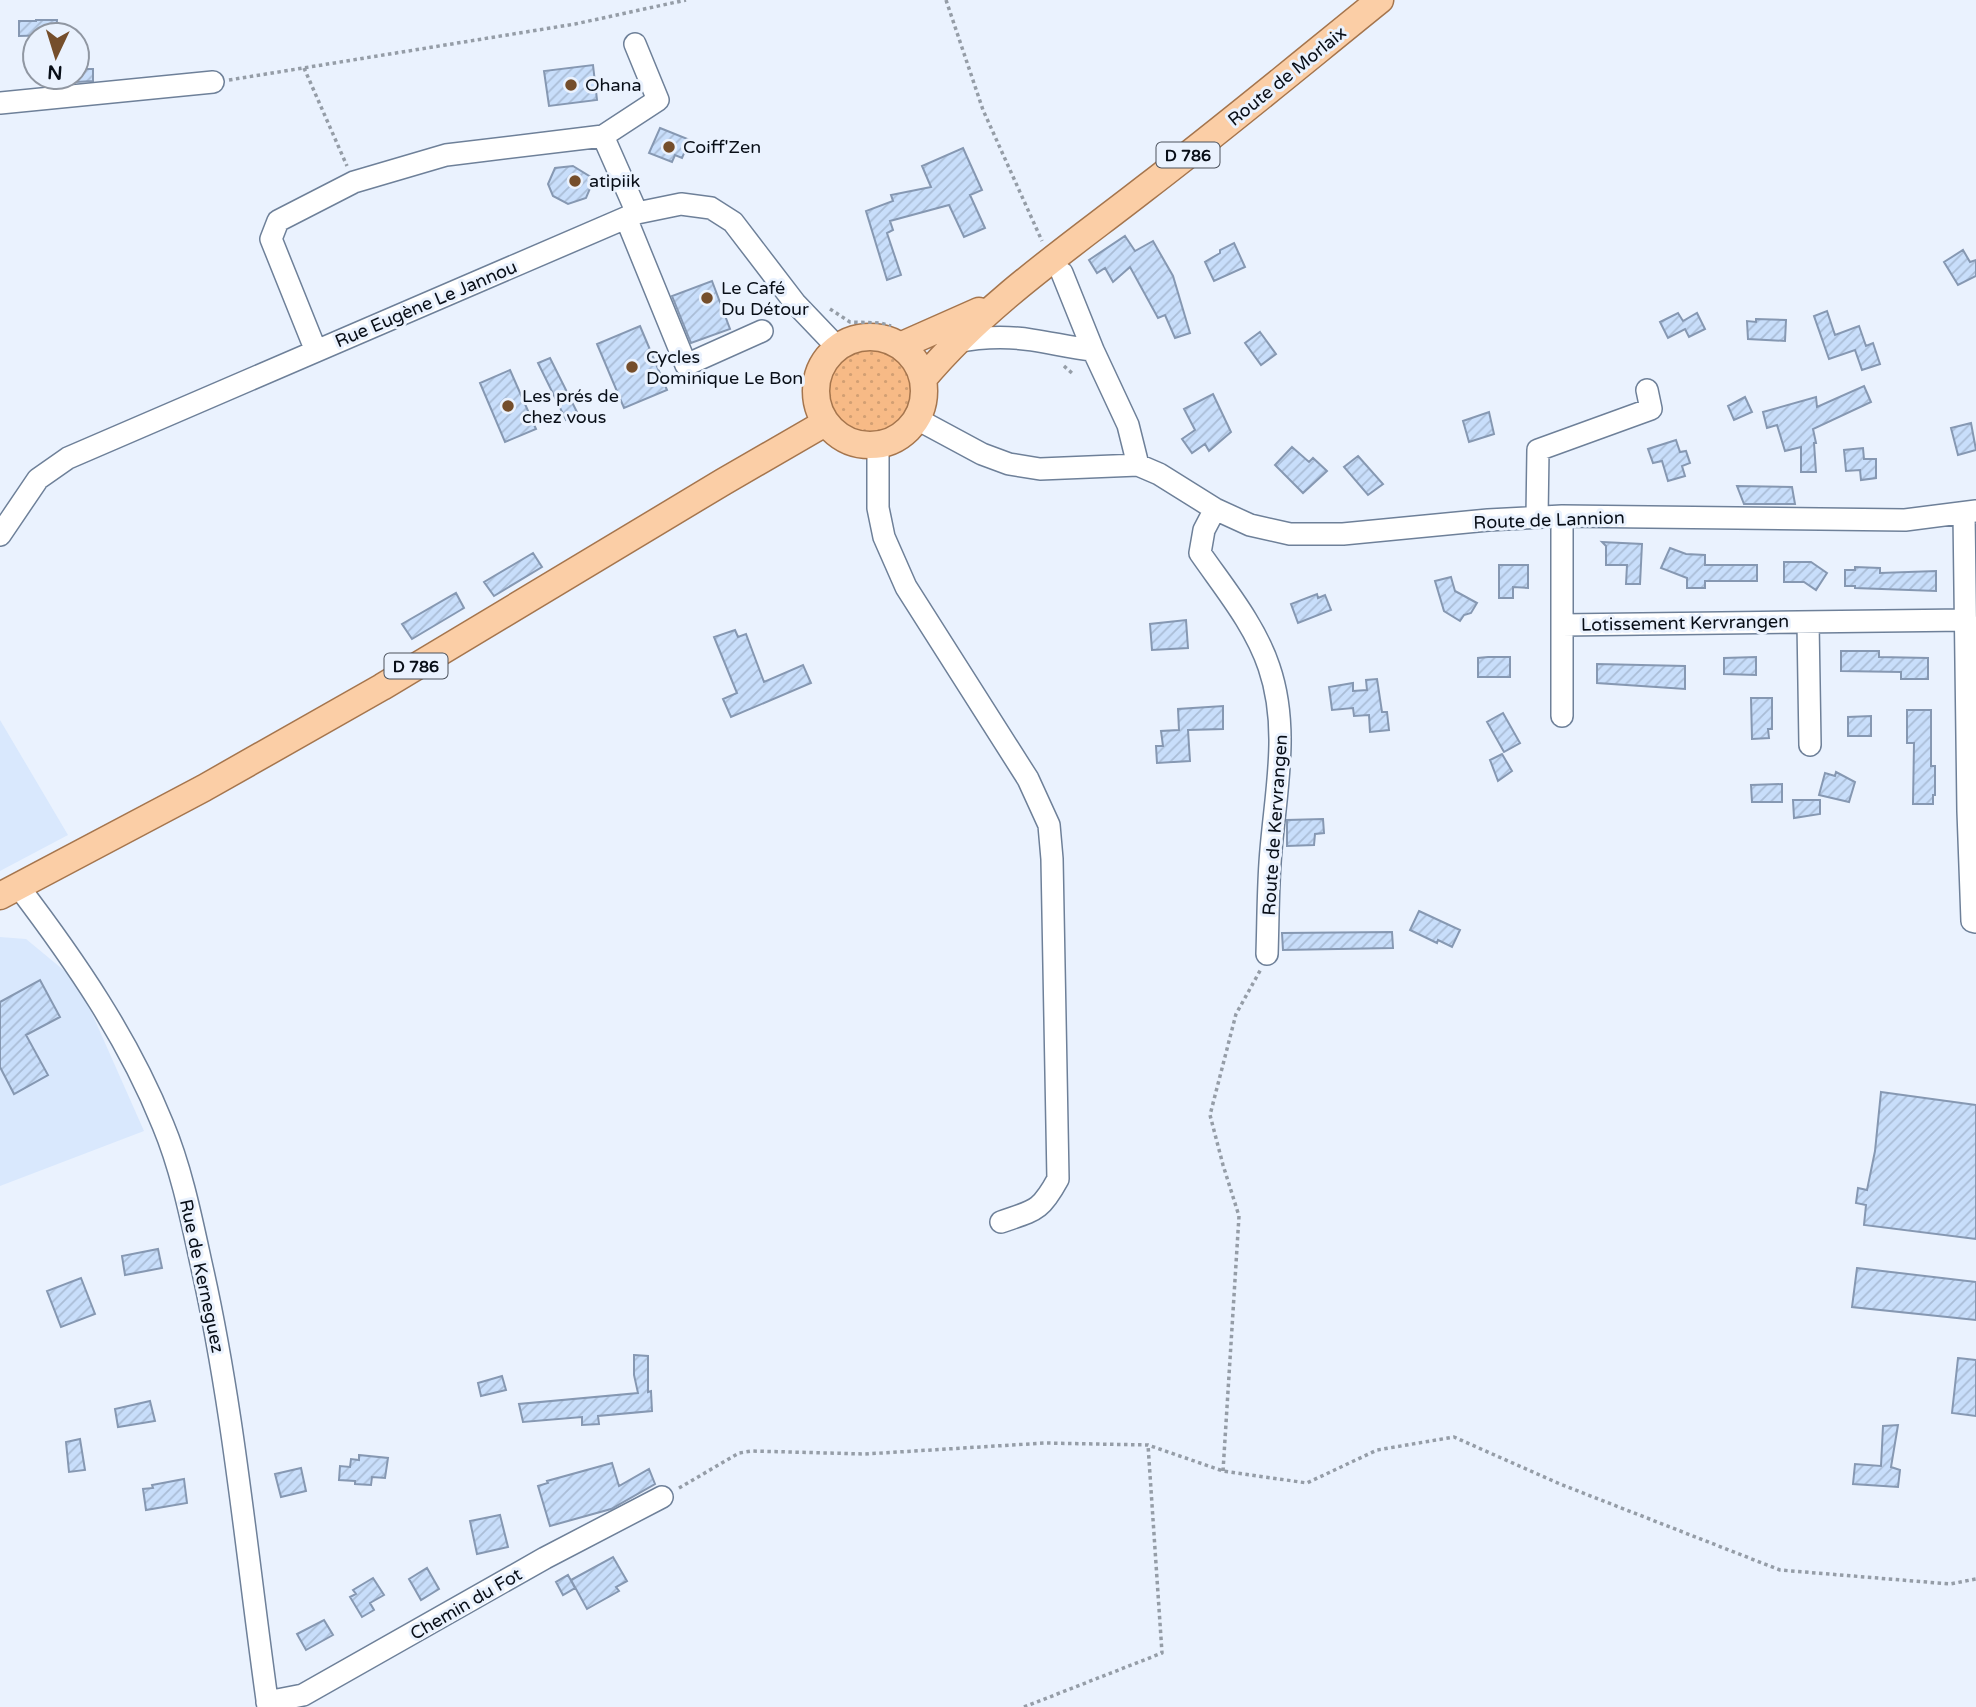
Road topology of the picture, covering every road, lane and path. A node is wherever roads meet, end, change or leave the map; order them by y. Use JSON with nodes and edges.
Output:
{"nodes":[{"id":1,"x":686,"y":0,"type":"edge"},
{"id":2,"x":946,"y":0,"type":"edge"},
{"id":3,"x":1380,"y":0,"type":"edge"},
{"id":4,"x":635,"y":44,"type":"dead end"},
{"id":5,"x":304,"y":68,"type":"junction"},
{"id":6,"x":213,"y":82,"type":"joint"},
{"id":7,"x":0,"y":103,"type":"edge"},
{"id":8,"x":603,"y":136,"type":"junction"},
{"id":9,"x":354,"y":182,"type":"junction"},
{"id":10,"x":632,"y":215,"type":"junction"},
{"id":11,"x":1057,"y":267,"type":"junction"},
{"id":12,"x":820,"y":303,"type":"dead end"},
{"id":13,"x":994,"y":305,"type":"junction"},
{"id":14,"x":762,"y":331,"type":"dead end"},
{"id":15,"x":901,"y":338,"type":"junction"},
{"id":16,"x":955,"y":342,"type":"junction"},
{"id":17,"x":837,"y":347,"type":"junction"},
{"id":18,"x":1093,"y":350,"type":"junction"},
{"id":19,"x":316,"y":351,"type":"junction"},
{"id":20,"x":1064,"y":365,"type":"dead end"},
{"id":21,"x":1073,"y":374,"type":"dead end"},
{"id":22,"x":923,"y":379,"type":"junction"},
{"id":23,"x":1647,"y":390,"type":"dead end"},
{"id":24,"x":917,"y":419,"type":"junction"},
{"id":25,"x":825,"y":424,"type":"junction"},
{"id":26,"x":878,"y":445,"type":"junction"},
{"id":27,"x":1138,"y":465,"type":"junction"},
{"id":28,"x":1215,"y":509,"type":"junction"},
{"id":29,"x":1970,"y":512,"type":"edge"},
{"id":30,"x":1562,"y":516,"type":"junction"},
{"id":31,"x":1537,"y":517,"type":"junction"},
{"id":32,"x":0,"y":535,"type":"edge"},
{"id":33,"x":1969,"y":609,"type":"edge"},
{"id":34,"x":1808,"y":622,"type":"junction"},
{"id":35,"x":1562,"y":625,"type":"junction"},
{"id":36,"x":1562,"y":716,"type":"dead end"},
{"id":37,"x":1971,"y":743,"type":"edge"},
{"id":38,"x":1810,"y":745,"type":"dead end"},
{"id":39,"x":9,"y":891,"type":"edge"},
{"id":40,"x":1974,"y":922,"type":"edge"},
{"id":41,"x":1268,"y":954,"type":"joint"},
{"id":42,"x":1001,"y":1222,"type":"dead end"},
{"id":43,"x":1148,"y":1445,"type":"junction"},
{"id":44,"x":1223,"y":1471,"type":"junction"},
{"id":45,"x":662,"y":1497,"type":"joint"},
{"id":46,"x":1976,"y":1579,"type":"edge"},
{"id":47,"x":267,"y":1704,"type":"edge"},
{"id":48,"x":1024,"y":1707,"type":"edge"}],
"edges":[{"from":1,"to":5,"type":"path"},
{"from":2,"to":11,"type":"path"},
{"from":3,"to":11,"type":"main road","name":"Route de Morlaix","number":"D 786"},
{"from":4,"to":8,"type":"street"},
{"from":5,"to":6,"type":"path"},
{"from":5,"to":9,"type":"path"},
{"from":6,"to":7,"type":"street"},
{"from":8,"to":9,"type":"street"},
{"from":8,"to":10,"type":"street"},
{"from":9,"to":19,"type":"street"},
{"from":10,"to":14,"type":"street"},
{"from":10,"to":17,"type":"street","name":"Rue Eugène Le Jannou"},
{"from":10,"to":19,"type":"street","name":"Rue Eugène Le Jannou"},
{"from":11,"to":13,"type":"main road","name":"Route de Morlaix","number":"D 786"},
{"from":11,"to":18,"type":"street"},
{"from":12,"to":15,"type":"path"},
{"from":13,"to":15,"type":"main road","name":"Route de Morlaix","number":"D 786"},
{"from":13,"to":16,"type":"main road","name":"Route de Morlaix","number":"D 786"},
{"from":15,"to":17,"type":"main road"},
{"from":15,"to":22,"type":"main road"},
{"from":16,"to":18,"type":"street"},
{"from":16,"to":22,"type":"main road","name":"Route de Morlaix","number":"D 786"},
{"from":17,"to":25,"type":"main road"},
{"from":18,"to":27,"type":"street"},
{"from":19,"to":32,"type":"street","name":"Rue Eugène Le Jannou"},
{"from":20,"to":21,"type":"path"},
{"from":22,"to":24,"type":"main road"},
{"from":23,"to":31,"type":"street"},
{"from":24,"to":26,"type":"main road"},
{"from":24,"to":27,"type":"street","name":"Route de Lannion"},
{"from":25,"to":26,"type":"main road"},
{"from":25,"to":39,"type":"main road","number":"D 786"},
{"from":26,"to":42,"type":"street"},
{"from":27,"to":28,"type":"street","name":"Route de Lannion"},
{"from":28,"to":31,"type":"street","name":"Route de Lannion"},
{"from":28,"to":41,"type":"street","name":"Route de Kervrangen"},
{"from":29,"to":30,"type":"street","name":"Route de Lannion"},
{"from":29,"to":33,"type":"street"},
{"from":30,"to":31,"type":"street","name":"Route de Lannion"},
{"from":30,"to":35,"type":"street","name":"Lotissement Kervrangen"},
{"from":33,"to":34,"type":"street","name":"Lotissement Kervrangen"},
{"from":33,"to":37,"type":"street"},
{"from":34,"to":35,"type":"street","name":"Lotissement Kervrangen"},
{"from":34,"to":38,"type":"street","name":"Lotissement Kervrangen"},
{"from":35,"to":36,"type":"street","name":"Lotissement Kervrangen"},
{"from":37,"to":40,"type":"street"},
{"from":39,"to":47,"type":"street","name":"Rue de Kerneguez"},
{"from":41,"to":44,"type":"path"},
{"from":43,"to":44,"type":"path"},
{"from":43,"to":45,"type":"path"},
{"from":43,"to":48,"type":"path"},
{"from":44,"to":46,"type":"path"},
{"from":45,"to":47,"type":"street","name":"Chemin du Fot"}]}
